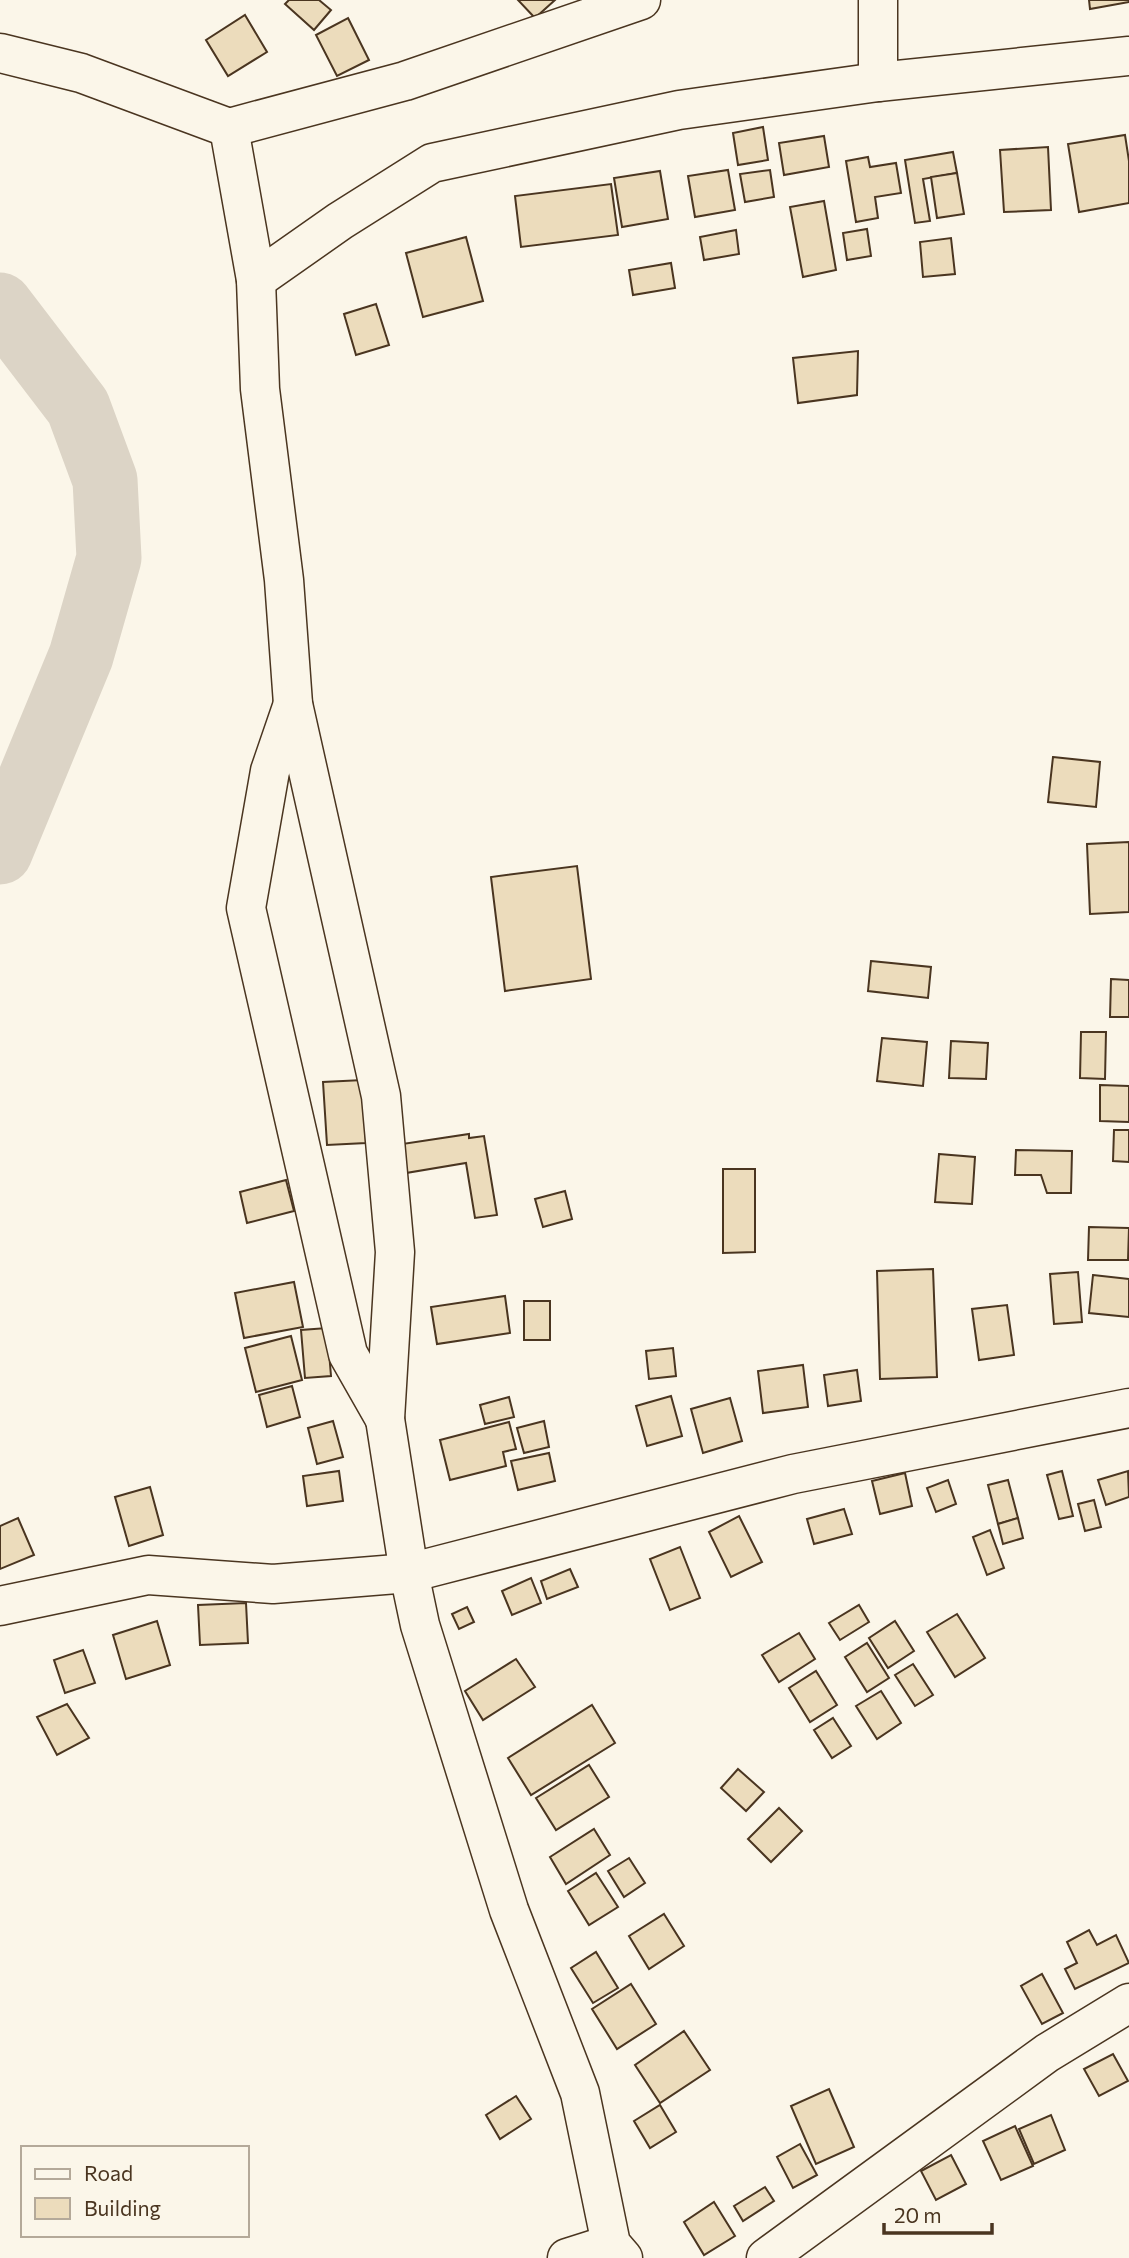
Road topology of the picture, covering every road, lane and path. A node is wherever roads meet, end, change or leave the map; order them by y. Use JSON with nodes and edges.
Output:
{"nodes":[{"id":1,"x":641,"y":0,"type":"edge"},
{"id":2,"x":878,"y":0,"type":"edge"},
{"id":3,"x":0,"y":53,"type":"edge"},
{"id":4,"x":1129,"y":56,"type":"edge"},
{"id":5,"x":878,"y":82,"type":"junction"},
{"id":6,"x":229,"y":128,"type":"junction"},
{"id":7,"x":256,"y":280,"type":"junction"},
{"id":8,"x":293,"y":704,"type":"junction"},
{"id":9,"x":1129,"y":1408,"type":"edge"},
{"id":10,"x":385,"y":1419,"type":"junction"},
{"id":11,"x":409,"y":1573,"type":"junction"},
{"id":12,"x":0,"y":1606,"type":"edge"},
{"id":13,"x":1129,"y":2003,"type":"edge"},
{"id":14,"x":617,"y":2251,"type":"edge"},
{"id":15,"x":566,"y":2258,"type":"edge"},
{"id":16,"x":766,"y":2258,"type":"edge"}],
"edges":[{"from":1,"to":6,"type":"street"},
{"from":2,"to":5,"type":"street"},
{"from":3,"to":6,"type":"street"},
{"from":4,"to":5,"type":"street"},
{"from":5,"to":7,"type":"street"},
{"from":6,"to":7,"type":"street"},
{"from":7,"to":8,"type":"street"},
{"from":8,"to":10,"type":"street"},
{"from":8,"to":10,"type":"street"},
{"from":9,"to":11,"type":"street"},
{"from":10,"to":11,"type":"street"},
{"from":11,"to":12,"type":"street"},
{"from":11,"to":14,"type":"street"},
{"from":13,"to":16,"type":"street"},
{"from":14,"to":15,"type":"street"}]}
